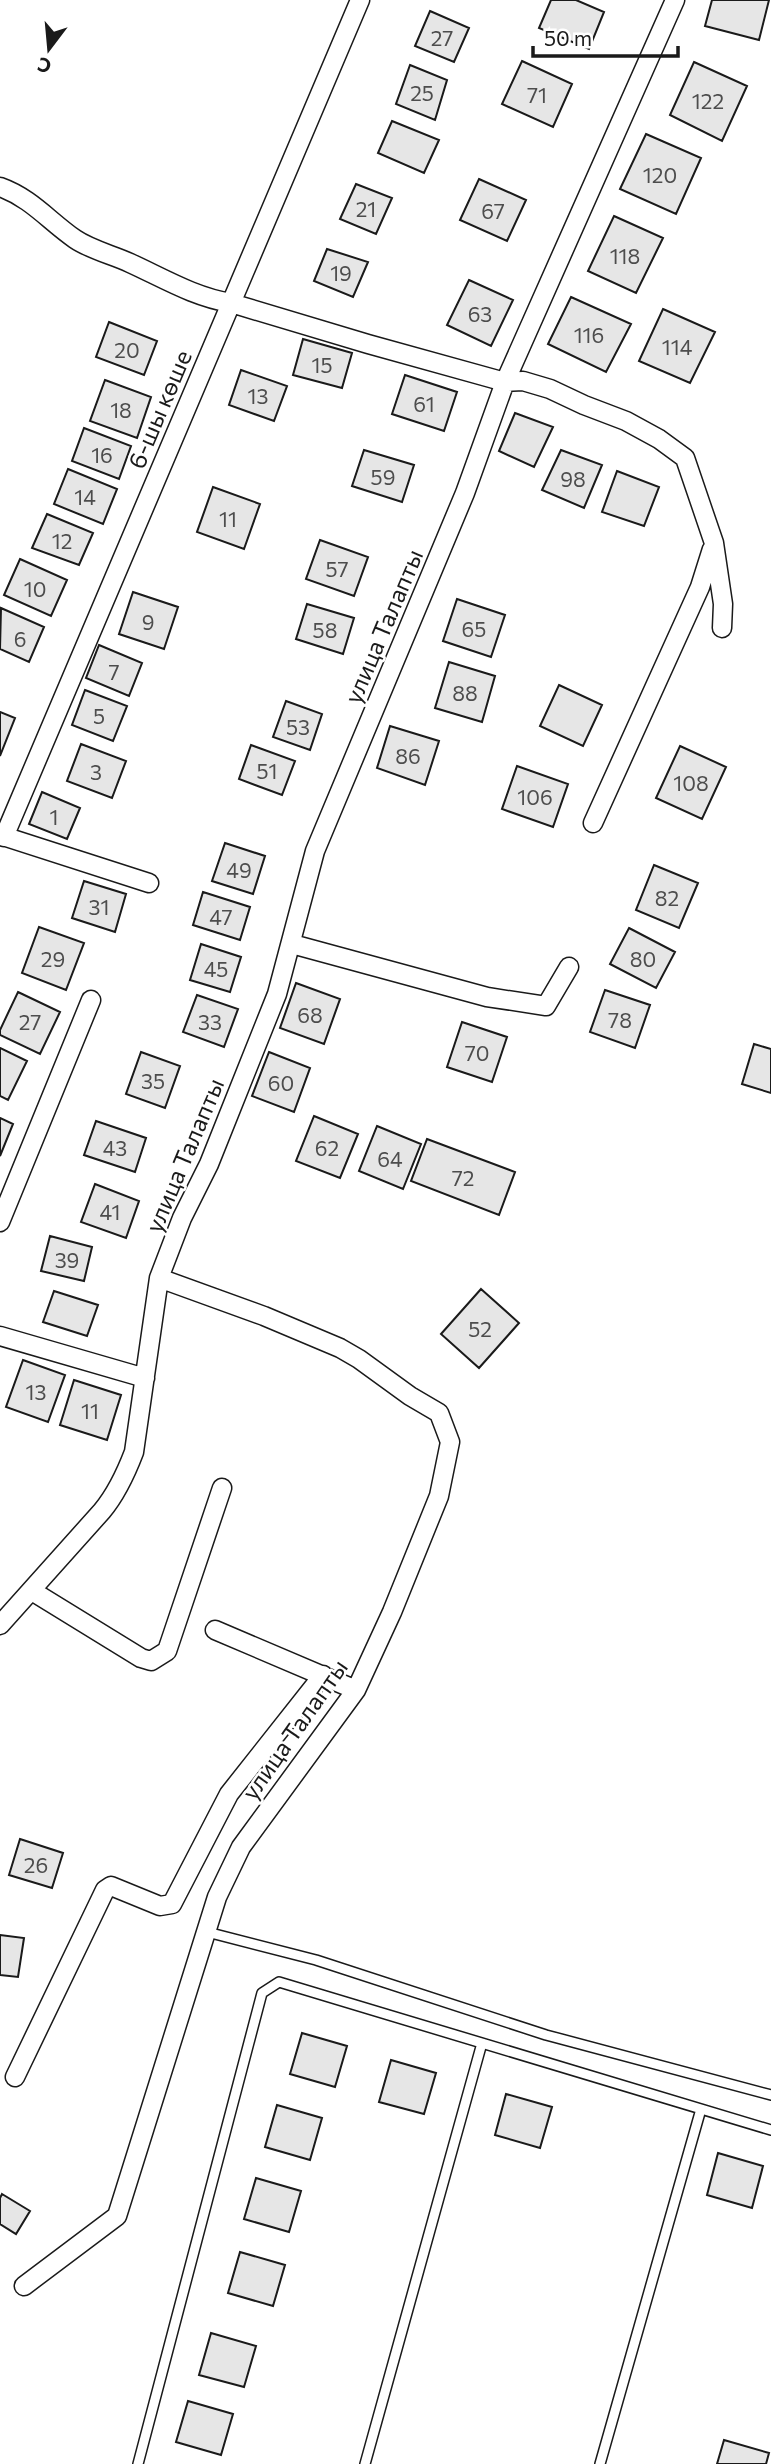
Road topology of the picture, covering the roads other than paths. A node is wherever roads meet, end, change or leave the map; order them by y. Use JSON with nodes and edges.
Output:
{"nodes":[{"id":1,"x":360,"y":0,"type":"edge"},
{"id":2,"x":675,"y":0,"type":"edge"},
{"id":3,"x":0,"y":187,"type":"edge"},
{"id":4,"x":231,"y":303,"type":"junction"},
{"id":5,"x":505,"y":382,"type":"junction"},
{"id":6,"x":714,"y":543,"type":"junction"},
{"id":7,"x":722,"y":628,"type":"dead end"},
{"id":8,"x":593,"y":823,"type":"dead end"},
{"id":9,"x":2,"y":836,"type":"edge"},
{"id":10,"x":149,"y":883,"type":"dead end"},
{"id":11,"x":292,"y":944,"type":"junction"},
{"id":12,"x":569,"y":967,"type":"dead end"},
{"id":13,"x":91,"y":1000,"type":"dead end"},
{"id":14,"x":0,"y":1222,"type":"edge"},
{"id":15,"x":159,"y":1278,"type":"junction"},
{"id":16,"x":0,"y":1336,"type":"edge"},
{"id":17,"x":145,"y":1378,"type":"junction"},
{"id":18,"x":222,"y":1488,"type":"dead end"},
{"id":19,"x":32,"y":1591,"type":"junction"},
{"id":20,"x":0,"y":1625,"type":"edge"},
{"id":21,"x":215,"y":1630,"type":"dead end"},
{"id":22,"x":323,"y":1675,"type":"junction"},
{"id":23,"x":356,"y":1690,"type":"junction"},
{"id":24,"x":207,"y":1932,"type":"junction"},
{"id":25,"x":482,"y":2043,"type":"junction"},
{"id":26,"x":15,"y":2077,"type":"dead end"},
{"id":27,"x":771,"y":2095,"type":"edge"},
{"id":28,"x":701,"y":2109,"type":"junction"},
{"id":29,"x":771,"y":2130,"type":"edge"},
{"id":30,"x":24,"y":2286,"type":"dead end"},
{"id":31,"x":138,"y":2464,"type":"edge"},
{"id":32,"x":365,"y":2464,"type":"edge"},
{"id":33,"x":600,"y":2464,"type":"edge"}],
"edges":[{"from":1,"to":4,"type":"street","name":"6-шы көше"},
{"from":2,"to":5,"type":"street","name":"улица Талапты"},
{"from":3,"to":4,"type":"street"},
{"from":4,"to":5,"type":"street"},
{"from":4,"to":9,"type":"street","name":"6-шы көше"},
{"from":5,"to":6,"type":"street"},
{"from":5,"to":11,"type":"street","name":"улица Талапты"},
{"from":6,"to":7,"type":"street"},
{"from":6,"to":8,"type":"street"},
{"from":9,"to":10,"type":"street"},
{"from":11,"to":12,"type":"street"},
{"from":11,"to":15,"type":"street","name":"улица Талапты"},
{"from":13,"to":14,"type":"street"},
{"from":15,"to":17,"type":"street","name":"улица Талапты"},
{"from":15,"to":23,"type":"street","name":"улица Талапты"},
{"from":16,"to":17,"type":"street"},
{"from":17,"to":19,"type":"street","name":"улица Талапты"},
{"from":18,"to":19,"type":"street"},
{"from":19,"to":20,"type":"street","name":"улица Талапты"},
{"from":21,"to":22,"type":"street"},
{"from":22,"to":23,"type":"street"},
{"from":22,"to":26,"type":"street"},
{"from":23,"to":24,"type":"street","name":"улица Талапты"},
{"from":24,"to":27,"type":"lane"},
{"from":24,"to":30,"type":"street","name":"улица Талапты"},
{"from":25,"to":28,"type":"lane"},
{"from":25,"to":31,"type":"lane"},
{"from":25,"to":32,"type":"lane"},
{"from":28,"to":29,"type":"lane"},
{"from":28,"to":33,"type":"lane"}]}
